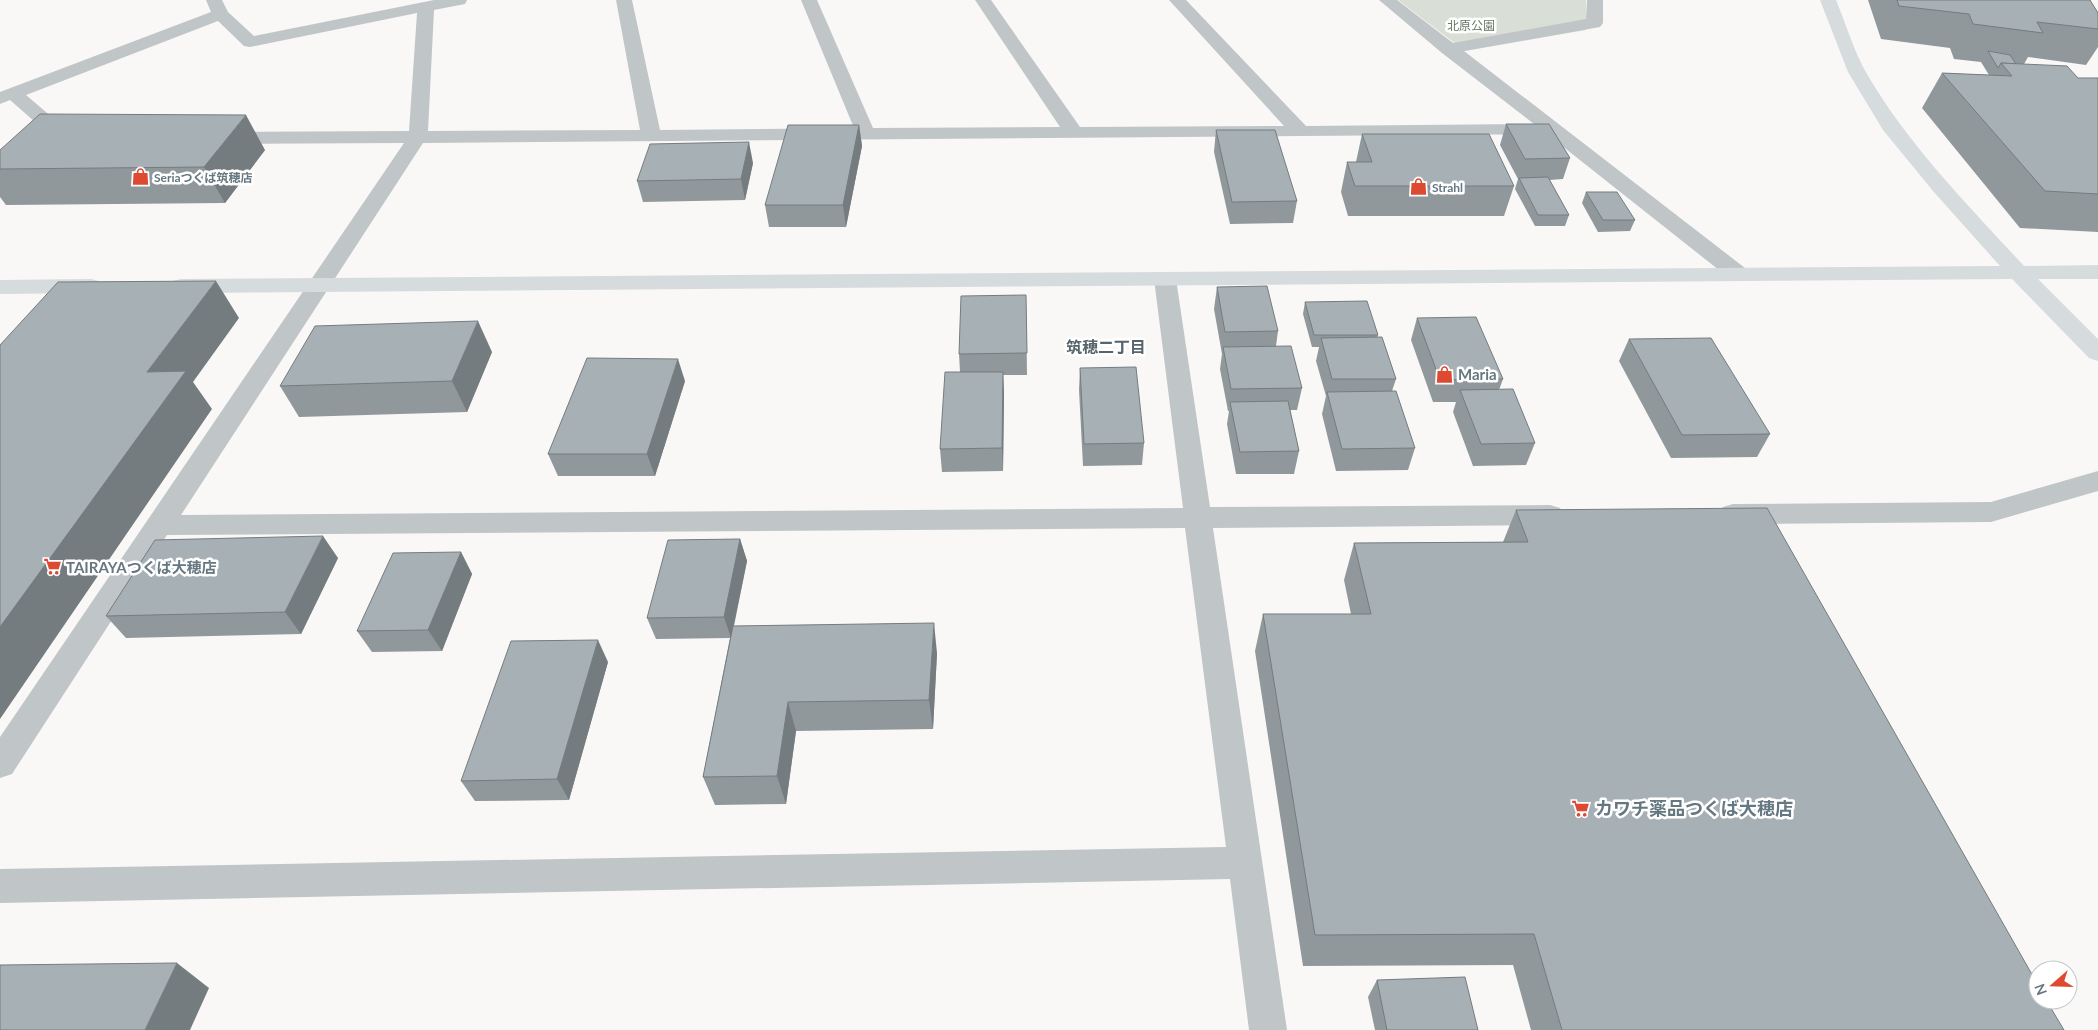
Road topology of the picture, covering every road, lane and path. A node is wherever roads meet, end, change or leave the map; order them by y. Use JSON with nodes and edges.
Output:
{"nodes":[{"id":1,"x":459,"y":0,"type":"edge"},
{"id":2,"x":624,"y":0,"type":"edge"},
{"id":3,"x":809,"y":0,"type":"edge"},
{"id":4,"x":982,"y":0,"type":"edge"},
{"id":5,"x":1177,"y":0,"type":"edge"},
{"id":6,"x":1387,"y":0,"type":"edge"},
{"id":7,"x":1596,"y":0,"type":"edge"},
{"id":8,"x":1828,"y":0,"type":"edge"},
{"id":9,"x":218,"y":7,"type":"edge"},
{"id":10,"x":426,"y":7,"type":"junction"},
{"id":11,"x":1448,"y":49,"type":"junction"},
{"id":12,"x":7,"y":96,"type":"edge"},
{"id":13,"x":1552,"y":130,"type":"junction"},
{"id":14,"x":1074,"y":132,"type":"junction"},
{"id":15,"x":1300,"y":132,"type":"junction"},
{"id":16,"x":866,"y":134,"type":"junction"},
{"id":17,"x":650,"y":135,"type":"junction"},
{"id":18,"x":418,"y":136,"type":"junction"},
{"id":19,"x":202,"y":138,"type":"edge"},
{"id":20,"x":85,"y":139,"type":"edge"},
{"id":21,"x":2018,"y":272,"type":"junction"},
{"id":22,"x":2098,"y":272,"type":"edge"},
{"id":23,"x":1737,"y":273,"type":"junction"},
{"id":24,"x":1165,"y":279,"type":"junction"},
{"id":25,"x":318,"y":285,"type":"junction"},
{"id":26,"x":110,"y":286,"type":"edge"},
{"id":27,"x":159,"y":286,"type":"edge"},
{"id":28,"x":0,"y":287,"type":"edge"},
{"id":29,"x":2098,"y":353,"type":"edge"},
{"id":30,"x":2098,"y":480,"type":"edge"},
{"id":31,"x":1711,"y":514,"type":"edge"},
{"id":32,"x":1573,"y":515,"type":"edge"},
{"id":33,"x":1198,"y":518,"type":"junction"},
{"id":34,"x":160,"y":525,"type":"junction"},
{"id":35,"x":0,"y":764,"type":"edge"},
{"id":36,"x":1246,"y":864,"type":"junction"},
{"id":37,"x":0,"y":886,"type":"edge"},
{"id":38,"x":1268,"y":1030,"type":"edge"}],
"edges":[{"from":1,"to":10,"type":"street"},
{"from":2,"to":17,"type":"street"},
{"from":3,"to":16,"type":"street"},
{"from":4,"to":14,"type":"street"},
{"from":5,"to":15,"type":"street"},
{"from":6,"to":11,"type":"street"},
{"from":7,"to":11,"type":"street"},
{"from":8,"to":21,"type":"street"},
{"from":9,"to":10,"type":"street"},
{"from":9,"to":12,"type":"street"},
{"from":10,"to":18,"type":"street"},
{"from":11,"to":13,"type":"street"},
{"from":12,"to":20,"type":"street"},
{"from":13,"to":15,"type":"street"},
{"from":13,"to":23,"type":"street"},
{"from":14,"to":15,"type":"street"},
{"from":14,"to":16,"type":"street"},
{"from":16,"to":17,"type":"street"},
{"from":17,"to":18,"type":"street"},
{"from":18,"to":19,"type":"street"},
{"from":18,"to":25,"type":"street"},
{"from":21,"to":22,"type":"street"},
{"from":21,"to":23,"type":"street"},
{"from":21,"to":29,"type":"street"},
{"from":23,"to":24,"type":"street"},
{"from":24,"to":25,"type":"street"},
{"from":24,"to":33,"type":"street"},
{"from":25,"to":27,"type":"street"},
{"from":25,"to":34,"type":"street"},
{"from":26,"to":28,"type":"street"},
{"from":30,"to":31,"type":"street"},
{"from":32,"to":33,"type":"street"},
{"from":33,"to":34,"type":"street"},
{"from":33,"to":36,"type":"street"},
{"from":34,"to":35,"type":"street"},
{"from":36,"to":37,"type":"street"},
{"from":36,"to":38,"type":"street"}]}
